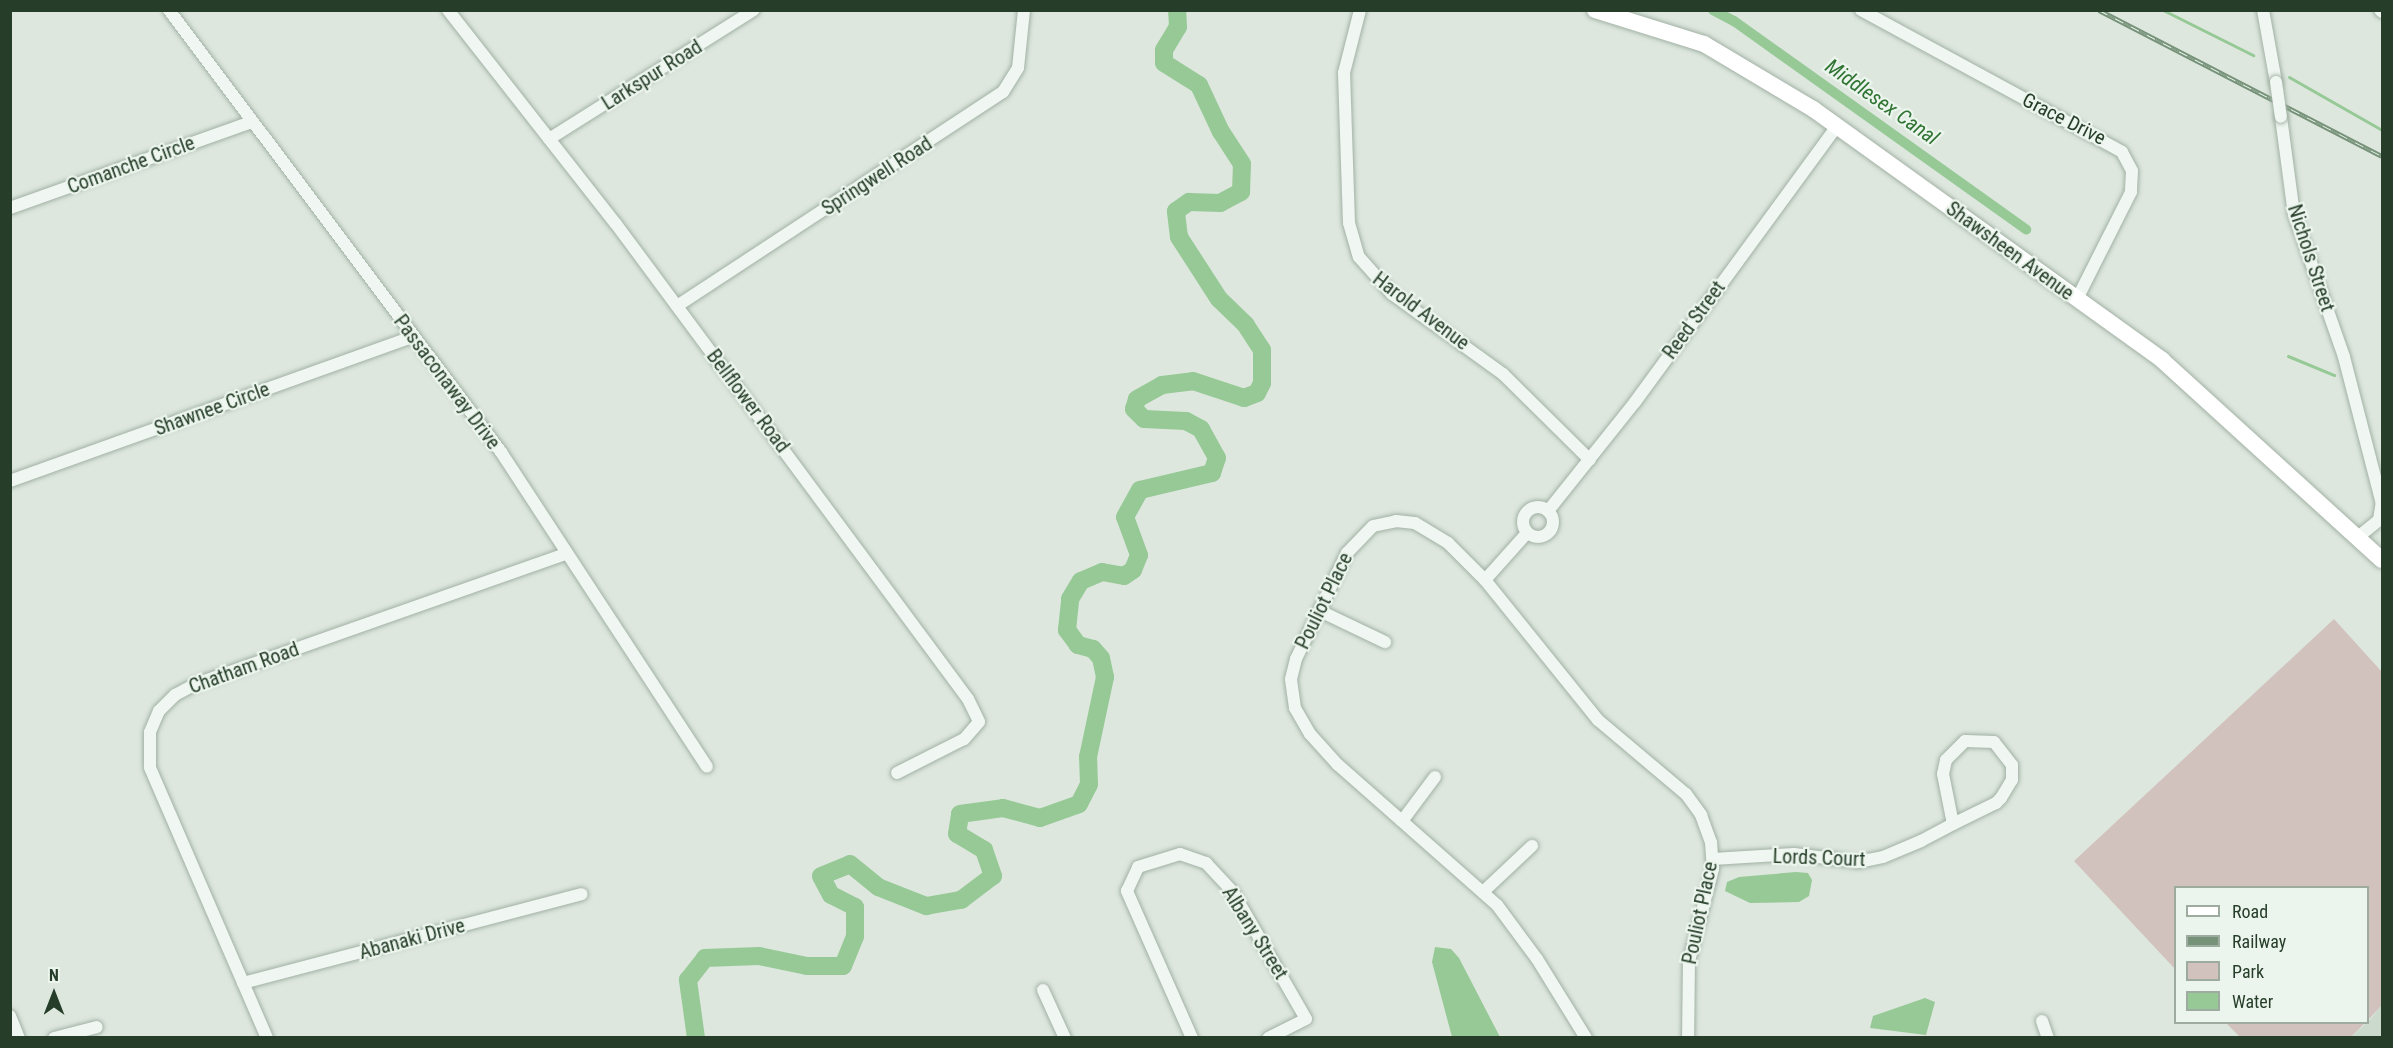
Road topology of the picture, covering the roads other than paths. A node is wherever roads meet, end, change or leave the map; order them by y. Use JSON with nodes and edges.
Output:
{"nodes":[{"id":1,"x":169,"y":10,"type":"edge"},
{"id":2,"x":448,"y":10,"type":"edge"},
{"id":3,"x":754,"y":10,"type":"edge"},
{"id":4,"x":1024,"y":10,"type":"edge"},
{"id":5,"x":1360,"y":10,"type":"edge"},
{"id":6,"x":1595,"y":10,"type":"edge"},
{"id":7,"x":1861,"y":10,"type":"edge"},
{"id":8,"x":2263,"y":10,"type":"edge"},
{"id":9,"x":252,"y":122,"type":"junction"},
{"id":10,"x":1837,"y":126,"type":"junction"},
{"id":11,"x":549,"y":139,"type":"junction"},
{"id":12,"x":10,"y":208,"type":"edge"},
{"id":13,"x":2077,"y":299,"type":"junction"},
{"id":14,"x":677,"y":306,"type":"junction"},
{"id":15,"x":413,"y":337,"type":"junction"},
{"id":16,"x":1590,"y":460,"type":"junction"},
{"id":17,"x":10,"y":481,"type":"edge"},
{"id":18,"x":2382,"y":502,"type":"edge"},
{"id":19,"x":1548,"y":511,"type":"junction"},
{"id":20,"x":1527,"y":533,"type":"junction"},
{"id":21,"x":2358,"y":537,"type":"junction"},
{"id":22,"x":566,"y":554,"type":"junction"},
{"id":23,"x":2382,"y":560,"type":"edge"},
{"id":24,"x":1485,"y":580,"type":"junction"},
{"id":25,"x":1322,"y":612,"type":"junction"},
{"id":26,"x":1385,"y":642,"type":"dead end"},
{"id":27,"x":707,"y":767,"type":"dead end"},
{"id":28,"x":897,"y":773,"type":"dead end"},
{"id":29,"x":1436,"y":777,"type":"dead end"},
{"id":30,"x":1402,"y":820,"type":"junction"},
{"id":31,"x":1953,"y":824,"type":"junction"},
{"id":32,"x":1532,"y":846,"type":"dead end"},
{"id":33,"x":1713,"y":859,"type":"junction"},
{"id":34,"x":1484,"y":891,"type":"junction"},
{"id":35,"x":582,"y":894,"type":"dead end"},
{"id":36,"x":243,"y":983,"type":"junction"},
{"id":37,"x":1043,"y":990,"type":"dead end"},
{"id":38,"x":10,"y":1016,"type":"edge"},
{"id":39,"x":2042,"y":1021,"type":"dead end"},
{"id":40,"x":97,"y":1027,"type":"dead end"},
{"id":41,"x":19,"y":1038,"type":"edge"},
{"id":42,"x":54,"y":1038,"type":"edge"},
{"id":43,"x":267,"y":1038,"type":"edge"},
{"id":44,"x":1065,"y":1038,"type":"edge"},
{"id":45,"x":1192,"y":1038,"type":"edge"},
{"id":46,"x":1268,"y":1038,"type":"edge"},
{"id":47,"x":1586,"y":1038,"type":"edge"},
{"id":48,"x":1688,"y":1038,"type":"edge"},
{"id":49,"x":2048,"y":1038,"type":"edge"}],
"edges":[{"from":1,"to":9,"type":"street","name":"Passaconaway Drive"},
{"from":2,"to":11,"type":"street","name":"Bellflower Road"},
{"from":3,"to":11,"type":"street","name":"Larkspur Road"},
{"from":4,"to":14,"type":"street","name":"Springwell Road"},
{"from":5,"to":16,"type":"street","name":"Harold Avenue"},
{"from":6,"to":10,"type":"main road","name":"Shawsheen Avenue"},
{"from":7,"to":13,"type":"street","name":"Grace Drive"},
{"from":8,"to":18,"type":"street","name":"Nichols Street","bridge":true},
{"from":9,"to":12,"type":"street","name":"Comanche Circle"},
{"from":9,"to":15,"type":"street","name":"Passaconaway Drive"},
{"from":10,"to":13,"type":"main road","name":"Shawsheen Avenue"},
{"from":10,"to":16,"type":"street","name":"Reed Street"},
{"from":11,"to":14,"type":"street","name":"Bellflower Road"},
{"from":13,"to":21,"type":"main road","name":"Shawsheen Avenue"},
{"from":14,"to":28,"type":"street","name":"Bellflower Road"},
{"from":15,"to":17,"type":"street","name":"Shawnee Circle"},
{"from":15,"to":22,"type":"street","name":"Passaconaway Drive"},
{"from":16,"to":19,"type":"street","name":"Reed Street"},
{"from":18,"to":21,"type":"street","name":"Nichols Street"},
{"from":19,"to":20,"type":"street"},
{"from":19,"to":20,"type":"street","name":"Reed Street"},
{"from":20,"to":24,"type":"street"},
{"from":21,"to":23,"type":"main road","name":"Shawsheen Avenue"},
{"from":22,"to":27,"type":"street","name":"Passaconaway Drive"},
{"from":22,"to":36,"type":"street","name":"Chatham Road"},
{"from":24,"to":25,"type":"street","name":"Pouliot Place"},
{"from":24,"to":33,"type":"street","name":"Pouliot Place"},
{"from":25,"to":26,"type":"street"},
{"from":25,"to":30,"type":"street","name":"Pouliot Place"},
{"from":29,"to":30,"type":"street"},
{"from":30,"to":34,"type":"street","name":"Pouliot Place"},
{"from":31,"to":31,"type":"street","name":"Lords Court"},
{"from":31,"to":33,"type":"street","name":"Lords Court"},
{"from":32,"to":34,"type":"street"},
{"from":33,"to":48,"type":"street","name":"Pouliot Place"},
{"from":34,"to":47,"type":"street","name":"Pouliot Place"},
{"from":35,"to":36,"type":"street","name":"Abanaki Drive"},
{"from":36,"to":43,"type":"street","name":"Chatham Road"},
{"from":37,"to":44,"type":"street"},
{"from":38,"to":41,"type":"street"},
{"from":39,"to":49,"type":"street"},
{"from":40,"to":42,"type":"street"},
{"from":45,"to":46,"type":"street","name":"Albany Street"}]}
